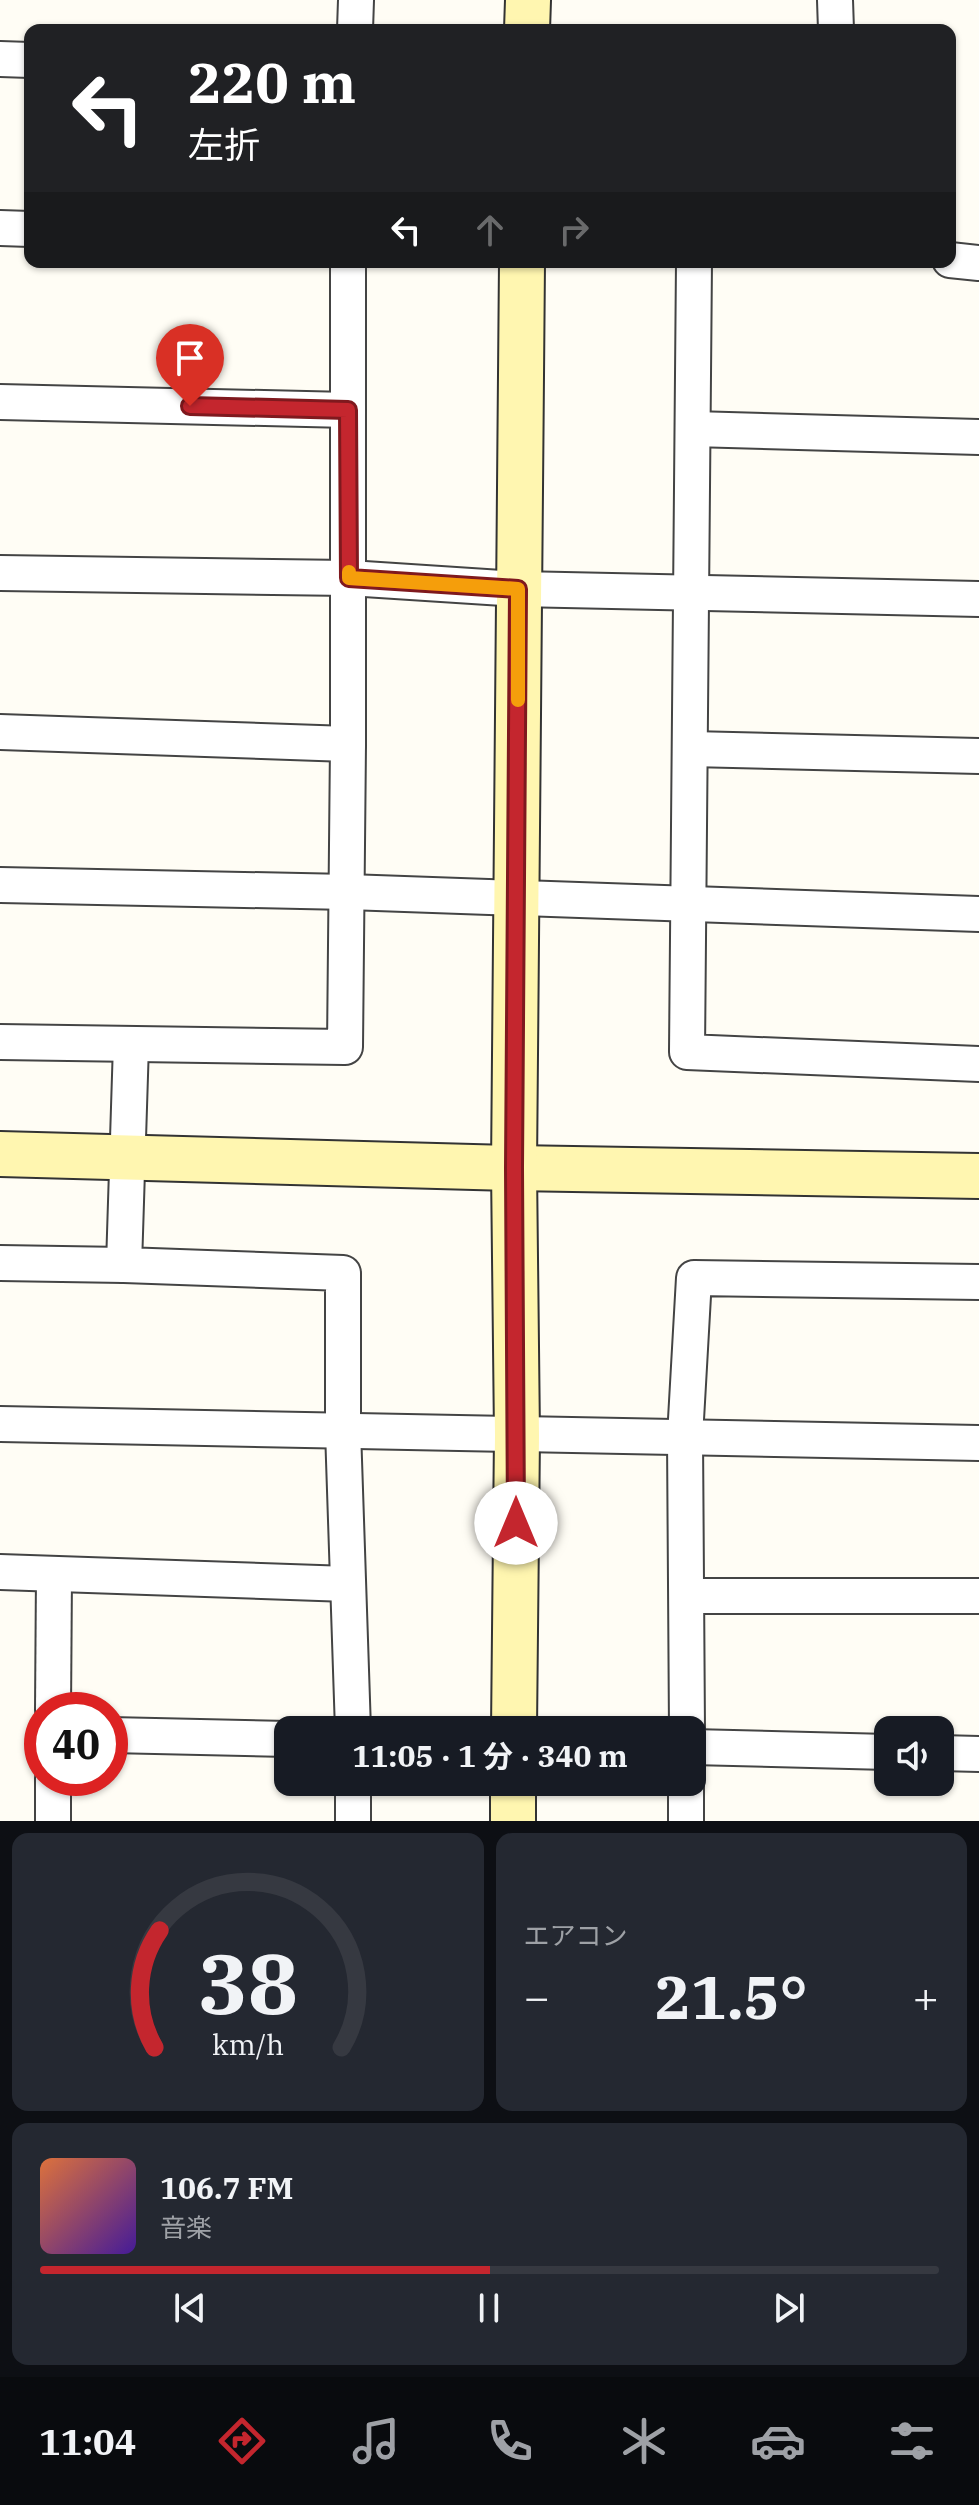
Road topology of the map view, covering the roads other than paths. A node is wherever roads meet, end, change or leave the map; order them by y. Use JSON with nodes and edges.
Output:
{"nodes":[{"id":1,"x":356,"y":0,"type":"edge"},
{"id":2,"x":528,"y":0,"type":"edge"},
{"id":3,"x":835,"y":0,"type":"edge"},
{"id":4,"x":355,"y":24,"type":"edge"},
{"id":5,"x":527,"y":24,"type":"edge"},
{"id":6,"x":836,"y":24,"type":"edge"},
{"id":7,"x":0,"y":59,"type":"edge"},
{"id":8,"x":24,"y":60,"type":"edge"},
{"id":9,"x":0,"y":228,"type":"edge"},
{"id":10,"x":24,"y":229,"type":"edge"},
{"id":11,"x":956,"y":261,"type":"edge"},
{"id":12,"x":979,"y":263,"type":"edge"},
{"id":13,"x":348,"y":268,"type":"edge"},
{"id":14,"x":522,"y":268,"type":"edge"},
{"id":15,"x":694,"y":268,"type":"edge"},
{"id":16,"x":0,"y":402,"type":"edge"},
{"id":17,"x":348,"y":410,"type":"junction"},
{"id":18,"x":693,"y":429,"type":"junction"},
{"id":19,"x":979,"y":437,"type":"edge"},
{"id":20,"x":0,"y":573,"type":"edge"},
{"id":21,"x":349,"y":578,"type":"junction"},
{"id":22,"x":518,"y":589,"type":"junction"},
{"id":23,"x":690,"y":591,"type":"junction"},
{"id":24,"x":979,"y":599,"type":"edge"},
{"id":25,"x":0,"y":732,"type":"edge"},
{"id":26,"x":348,"y":744,"type":"junction"},
{"id":27,"x":691,"y":749,"type":"junction"},
{"id":28,"x":979,"y":756,"type":"edge"},
{"id":29,"x":0,"y":885,"type":"edge"},
{"id":30,"x":348,"y":892,"type":"junction"},
{"id":31,"x":518,"y":900,"type":"junction"},
{"id":32,"x":689,"y":904,"type":"junction"},
{"id":33,"x":979,"y":914,"type":"edge"},
{"id":34,"x":0,"y":1042,"type":"edge"},
{"id":35,"x":131,"y":1044,"type":"junction"},
{"id":36,"x":979,"y":1064,"type":"edge"},
{"id":37,"x":0,"y":1154,"type":"edge"},
{"id":38,"x":128,"y":1157,"type":"junction"},
{"id":39,"x":514,"y":1168,"type":"junction"},
{"id":40,"x":979,"y":1176,"type":"edge"},
{"id":41,"x":0,"y":1263,"type":"edge"},
{"id":42,"x":124,"y":1265,"type":"junction"},
{"id":43,"x":979,"y":1282,"type":"edge"},
{"id":44,"x":0,"y":1424,"type":"edge"},
{"id":45,"x":343,"y":1430,"type":"junction"},
{"id":46,"x":517,"y":1435,"type":"junction"},
{"id":47,"x":685,"y":1437,"type":"junction"},
{"id":48,"x":979,"y":1443,"type":"edge"},
{"id":49,"x":0,"y":1572,"type":"edge"},
{"id":50,"x":54,"y":1574,"type":"junction"},
{"id":51,"x":348,"y":1584,"type":"junction"},
{"id":52,"x":687,"y":1596,"type":"junction"},
{"id":53,"x":979,"y":1596,"type":"edge"},
{"id":54,"x":53,"y":1692,"type":"edge"},
{"id":55,"x":353,"y":1716,"type":"edge"},
{"id":56,"x":514,"y":1716,"type":"edge"},
{"id":57,"x":687,"y":1716,"type":"edge"},
{"id":58,"x":128,"y":1735,"type":"edge"},
{"id":59,"x":274,"y":1739,"type":"edge"},
{"id":60,"x":706,"y":1747,"type":"edge"},
{"id":61,"x":874,"y":1752,"type":"edge"},
{"id":62,"x":954,"y":1753,"type":"edge"},
{"id":63,"x":979,"y":1754,"type":"edge"},
{"id":64,"x":53,"y":1796,"type":"edge"},
{"id":65,"x":353,"y":1796,"type":"edge"},
{"id":66,"x":513,"y":1796,"type":"edge"},
{"id":67,"x":686,"y":1796,"type":"edge"},
{"id":68,"x":53,"y":1821,"type":"edge"},
{"id":69,"x":353,"y":1821,"type":"edge"},
{"id":70,"x":513,"y":1821,"type":"edge"},
{"id":71,"x":686,"y":1821,"type":"edge"}],
"edges":[{"from":1,"to":4,"type":"street"},
{"from":2,"to":5,"type":"street"},
{"from":3,"to":6,"type":"street"},
{"from":7,"to":8,"type":"street"},
{"from":9,"to":10,"type":"street"},
{"from":11,"to":12,"type":"street"},
{"from":13,"to":17,"type":"street"},
{"from":14,"to":22,"type":"street"},
{"from":15,"to":18,"type":"street"},
{"from":16,"to":17,"type":"street"},
{"from":17,"to":21,"type":"street"},
{"from":18,"to":19,"type":"street"},
{"from":18,"to":23,"type":"street"},
{"from":20,"to":21,"type":"street"},
{"from":21,"to":22,"type":"street"},
{"from":21,"to":26,"type":"street"},
{"from":22,"to":23,"type":"street"},
{"from":22,"to":31,"type":"street"},
{"from":23,"to":24,"type":"street"},
{"from":23,"to":27,"type":"street"},
{"from":25,"to":26,"type":"street"},
{"from":26,"to":30,"type":"street"},
{"from":27,"to":28,"type":"street"},
{"from":27,"to":32,"type":"street"},
{"from":29,"to":30,"type":"street"},
{"from":30,"to":31,"type":"street"},
{"from":30,"to":35,"type":"street"},
{"from":31,"to":32,"type":"street"},
{"from":31,"to":39,"type":"street"},
{"from":32,"to":33,"type":"street"},
{"from":32,"to":36,"type":"street"},
{"from":34,"to":35,"type":"street"},
{"from":35,"to":38,"type":"street"},
{"from":37,"to":38,"type":"street"},
{"from":38,"to":39,"type":"street"},
{"from":38,"to":42,"type":"street"},
{"from":39,"to":40,"type":"street"},
{"from":39,"to":46,"type":"street"},
{"from":41,"to":42,"type":"street"},
{"from":42,"to":45,"type":"street"},
{"from":43,"to":47,"type":"street"},
{"from":44,"to":45,"type":"street"},
{"from":45,"to":46,"type":"street"},
{"from":45,"to":51,"type":"street"},
{"from":46,"to":47,"type":"street"},
{"from":46,"to":56,"type":"street"},
{"from":47,"to":48,"type":"street"},
{"from":47,"to":52,"type":"street"},
{"from":49,"to":50,"type":"street"},
{"from":50,"to":51,"type":"street"},
{"from":50,"to":54,"type":"street"},
{"from":51,"to":55,"type":"street"},
{"from":52,"to":53,"type":"street"},
{"from":52,"to":57,"type":"street"},
{"from":58,"to":59,"type":"street"},
{"from":60,"to":61,"type":"street"},
{"from":62,"to":63,"type":"street"},
{"from":64,"to":68,"type":"street"},
{"from":65,"to":69,"type":"street"},
{"from":66,"to":70,"type":"street"},
{"from":67,"to":71,"type":"street"}]}
